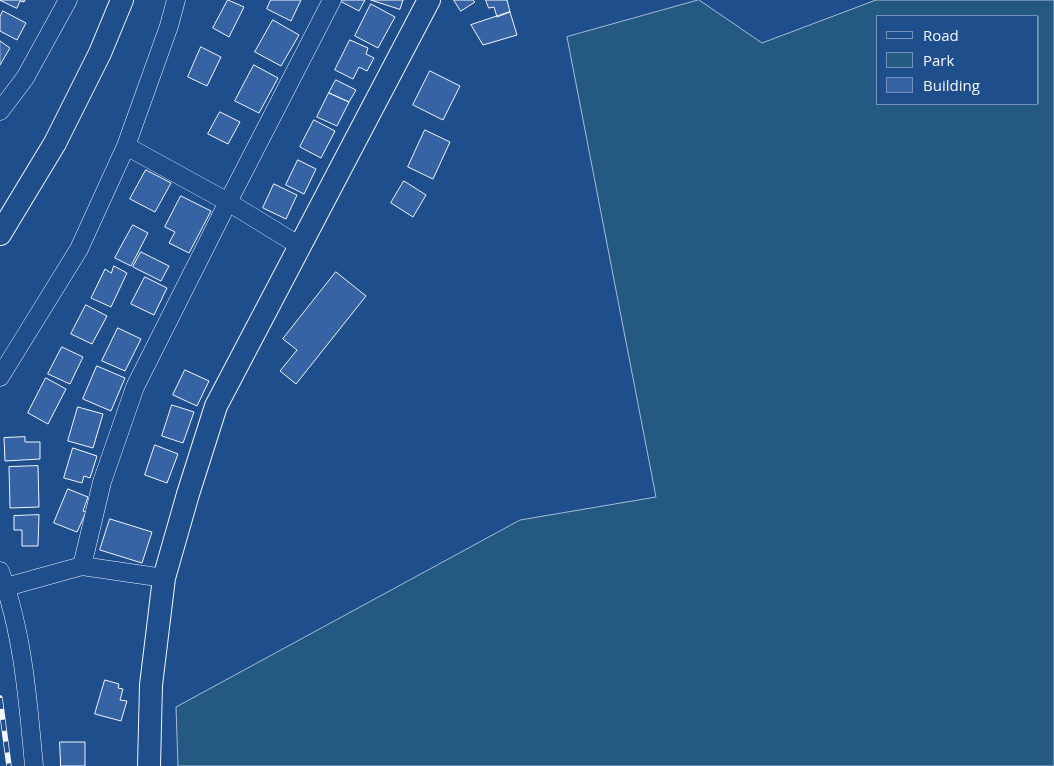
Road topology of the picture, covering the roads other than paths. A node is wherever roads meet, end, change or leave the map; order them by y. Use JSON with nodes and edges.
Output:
{"nodes":[{"id":1,"x":68,"y":0,"type":"edge"},
{"id":2,"x":122,"y":0,"type":"edge"},
{"id":3,"x":176,"y":0,"type":"edge"},
{"id":4,"x":332,"y":0,"type":"edge"},
{"id":5,"x":429,"y":0,"type":"edge"},
{"id":6,"x":0,"y":111,"type":"edge"},
{"id":7,"x":126,"y":146,"type":"junction"},
{"id":8,"x":228,"y":202,"type":"junction"},
{"id":9,"x":0,"y":234,"type":"edge"},
{"id":10,"x":300,"y":246,"type":"junction"},
{"id":11,"x":0,"y":377,"type":"edge"},
{"id":12,"x":82,"y":566,"type":"junction"},
{"id":13,"x":164,"y":578,"type":"junction"},
{"id":14,"x":3,"y":579,"type":"edge"},
{"id":15,"x":34,"y":766,"type":"edge"},
{"id":16,"x":149,"y":766,"type":"edge"}],
"edges":[{"from":1,"to":6,"type":"street"},
{"from":2,"to":9,"type":"street"},
{"from":3,"to":7,"type":"street"},
{"from":4,"to":8,"type":"street"},
{"from":5,"to":10,"type":"street"},
{"from":7,"to":8,"type":"street"},
{"from":7,"to":11,"type":"street"},
{"from":8,"to":10,"type":"street"},
{"from":8,"to":12,"type":"street"},
{"from":10,"to":13,"type":"street"},
{"from":12,"to":13,"type":"street"},
{"from":12,"to":14,"type":"street"},
{"from":13,"to":16,"type":"street"},
{"from":14,"to":15,"type":"street"}]}
